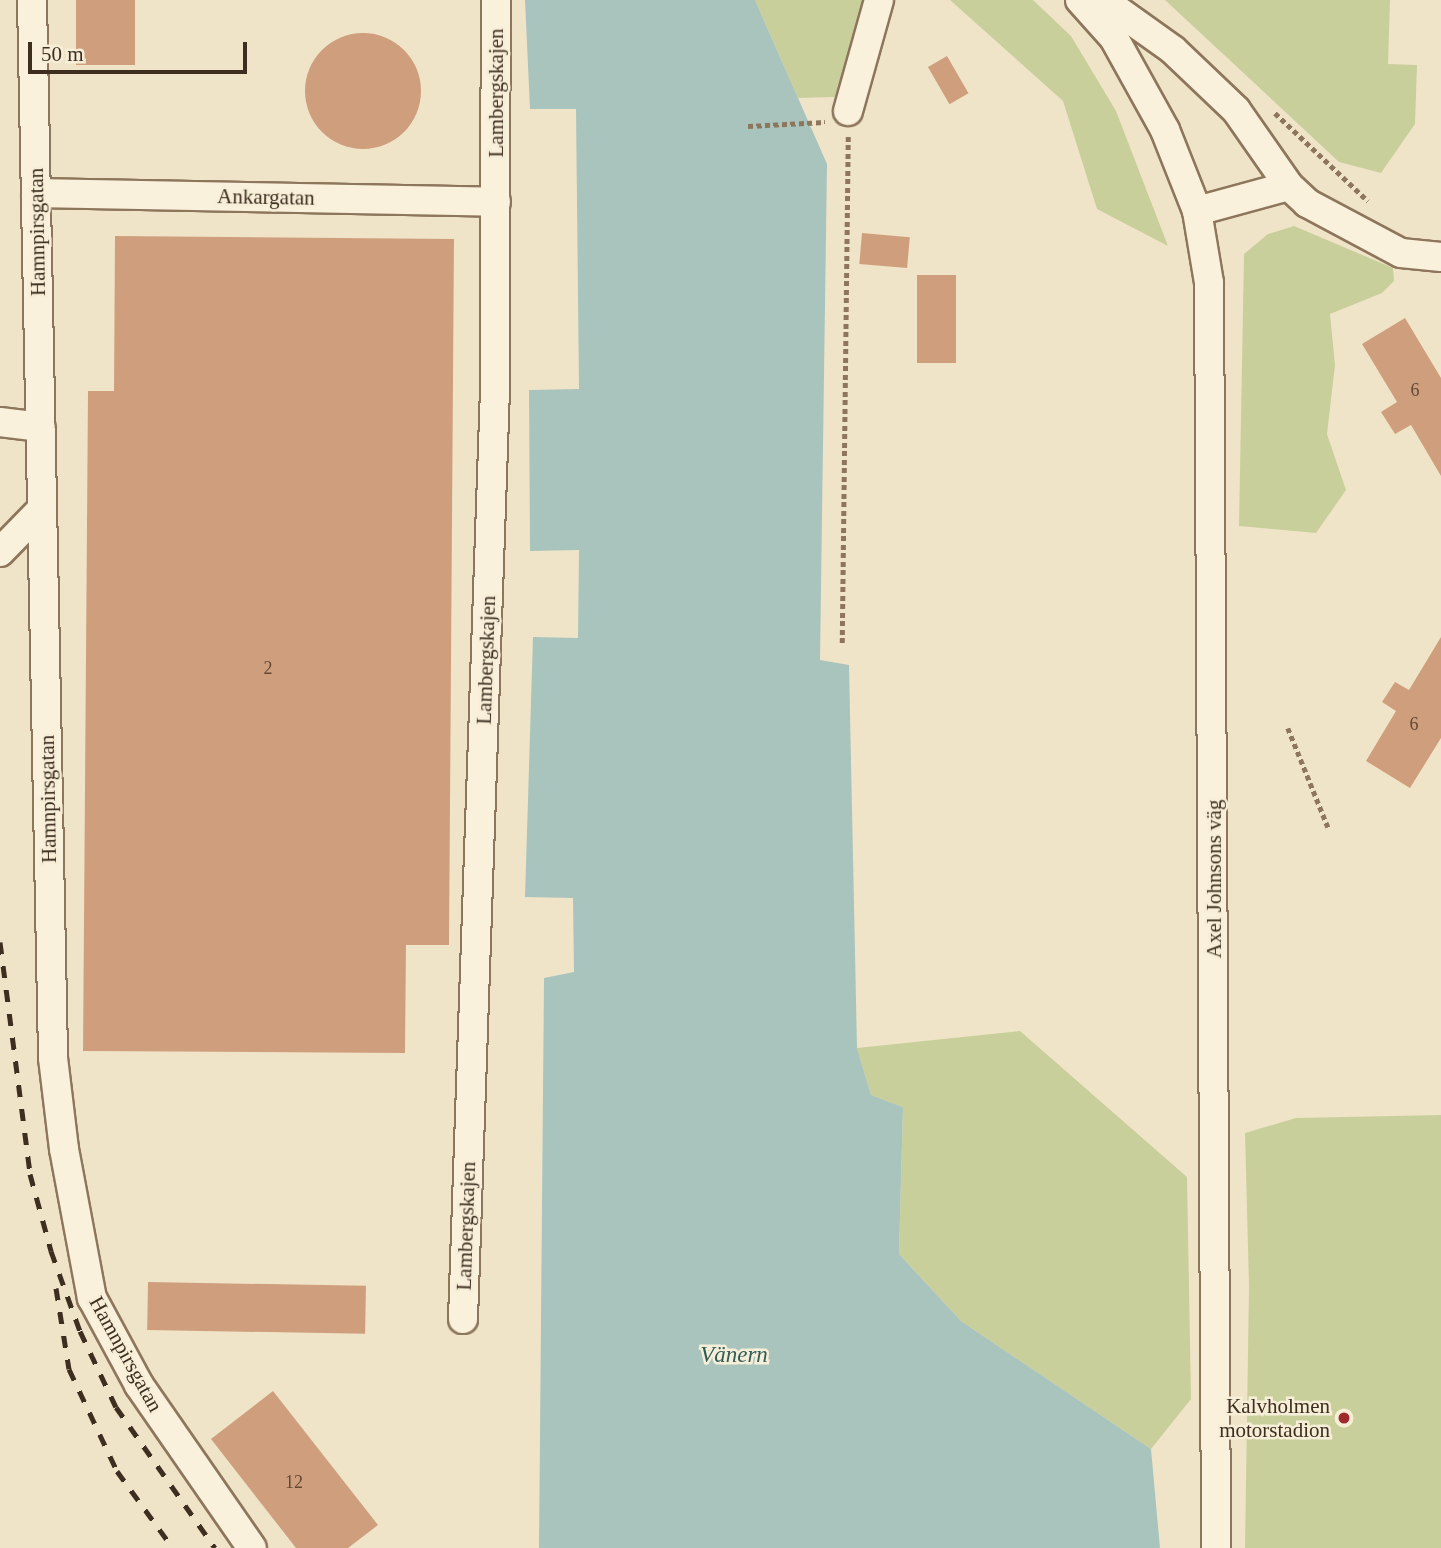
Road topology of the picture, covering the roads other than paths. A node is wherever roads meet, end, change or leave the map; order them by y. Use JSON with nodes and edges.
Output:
{"nodes":[{"id":1,"x":32,"y":0,"type":"edge"},
{"id":2,"x":496,"y":0,"type":"edge"},
{"id":3,"x":879,"y":0,"type":"edge"},
{"id":4,"x":1080,"y":0,"type":"edge"},
{"id":5,"x":1103,"y":0,"type":"edge"},
{"id":6,"x":848,"y":116,"type":"road end"},
{"id":7,"x":1289,"y":186,"type":"junction"},
{"id":8,"x":36,"y":193,"type":"junction"},
{"id":9,"x":496,"y":202,"type":"junction"},
{"id":10,"x":1197,"y":211,"type":"junction"},
{"id":11,"x":1441,"y":257,"type":"edge"},
{"id":12,"x":0,"y":422,"type":"edge"},
{"id":13,"x":41,"y":427,"type":"junction"},
{"id":14,"x":42,"y":509,"type":"junction"},
{"id":15,"x":0,"y":552,"type":"edge"},
{"id":16,"x":463,"y":1319,"type":"dead end"},
{"id":17,"x":252,"y":1548,"type":"edge"},
{"id":18,"x":1216,"y":1548,"type":"edge"}],
"edges":[{"from":1,"to":8,"type":"street","name":"Hamnpirsgatan"},
{"from":2,"to":9,"type":"street","name":"Lambergskajen"},
{"from":3,"to":6,"type":"street"},
{"from":4,"to":10,"type":"street","name":"Axel Johnsons väg"},
{"from":5,"to":7,"type":"street"},
{"from":7,"to":10,"type":"street"},
{"from":7,"to":11,"type":"street"},
{"from":8,"to":9,"type":"street","name":"Ankargatan"},
{"from":8,"to":13,"type":"street","name":"Hamnpirsgatan"},
{"from":9,"to":16,"type":"street","name":"Lambergskajen"},
{"from":10,"to":18,"type":"street","name":"Axel Johnsons väg"},
{"from":12,"to":13,"type":"street"},
{"from":13,"to":14,"type":"street","name":"Hamnpirsgatan"},
{"from":14,"to":15,"type":"street"},
{"from":14,"to":17,"type":"street","name":"Hamnpirsgatan"}]}
